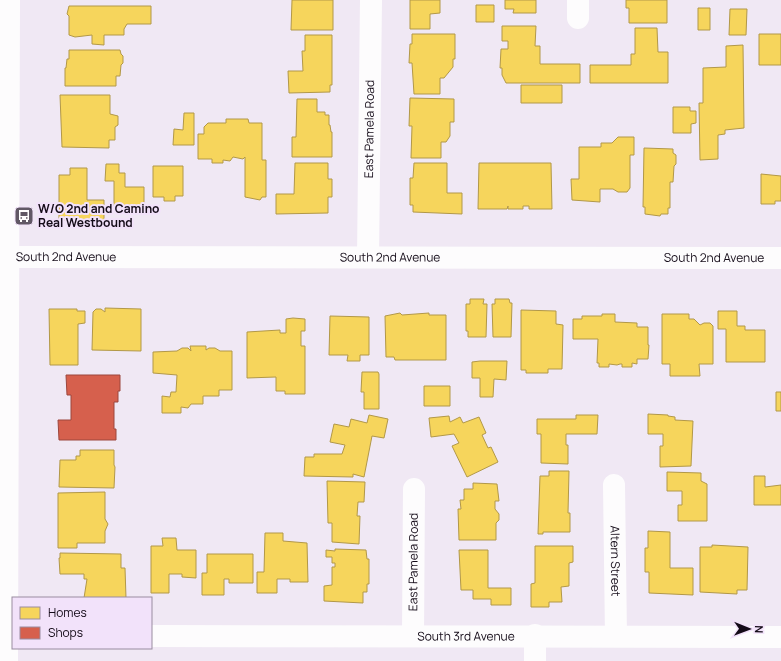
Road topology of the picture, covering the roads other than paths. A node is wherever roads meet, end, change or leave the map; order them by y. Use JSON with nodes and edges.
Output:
{"nodes":[{"id":1,"x":9,"y":0,"type":"edge"},
{"id":2,"x":371,"y":0,"type":"edge"},
{"id":3,"x":4,"y":257,"type":"edge"},
{"id":4,"x":368,"y":257,"type":"junction"},
{"id":5,"x":781,"y":258,"type":"edge"},
{"id":6,"x":614,"y":486,"type":"dead end"},
{"id":7,"x":414,"y":489,"type":"dead end"},
{"id":8,"x":413,"y":635,"type":"junction"},
{"id":9,"x":535,"y":635,"type":"junction"},
{"id":10,"x":10,"y":636,"type":"edge"},
{"id":11,"x":152,"y":636,"type":"edge"},
{"id":12,"x":616,"y":636,"type":"junction"},
{"id":13,"x":781,"y":637,"type":"edge"},
{"id":14,"x":7,"y":661,"type":"edge"},
{"id":15,"x":535,"y":661,"type":"edge"}],
"edges":[{"from":1,"to":3,"type":"street"},
{"from":2,"to":4,"type":"street","name":"East Pamela Road"},
{"from":3,"to":4,"type":"street","name":"South 2nd Avenue"},
{"from":3,"to":10,"type":"street"},
{"from":4,"to":5,"type":"street","name":"South 2nd Avenue"},
{"from":6,"to":12,"type":"street","name":"Altern Street"},
{"from":7,"to":8,"type":"street","name":"East Pamela Road"},
{"from":8,"to":9,"type":"street","name":"South 3rd Avenue"},
{"from":8,"to":11,"type":"street","name":"South 3rd Avenue"},
{"from":9,"to":12,"type":"street","name":"South 3rd Avenue"},
{"from":9,"to":15,"type":"street"},
{"from":10,"to":14,"type":"street"},
{"from":12,"to":13,"type":"street","name":"South 3rd Avenue"}]}
